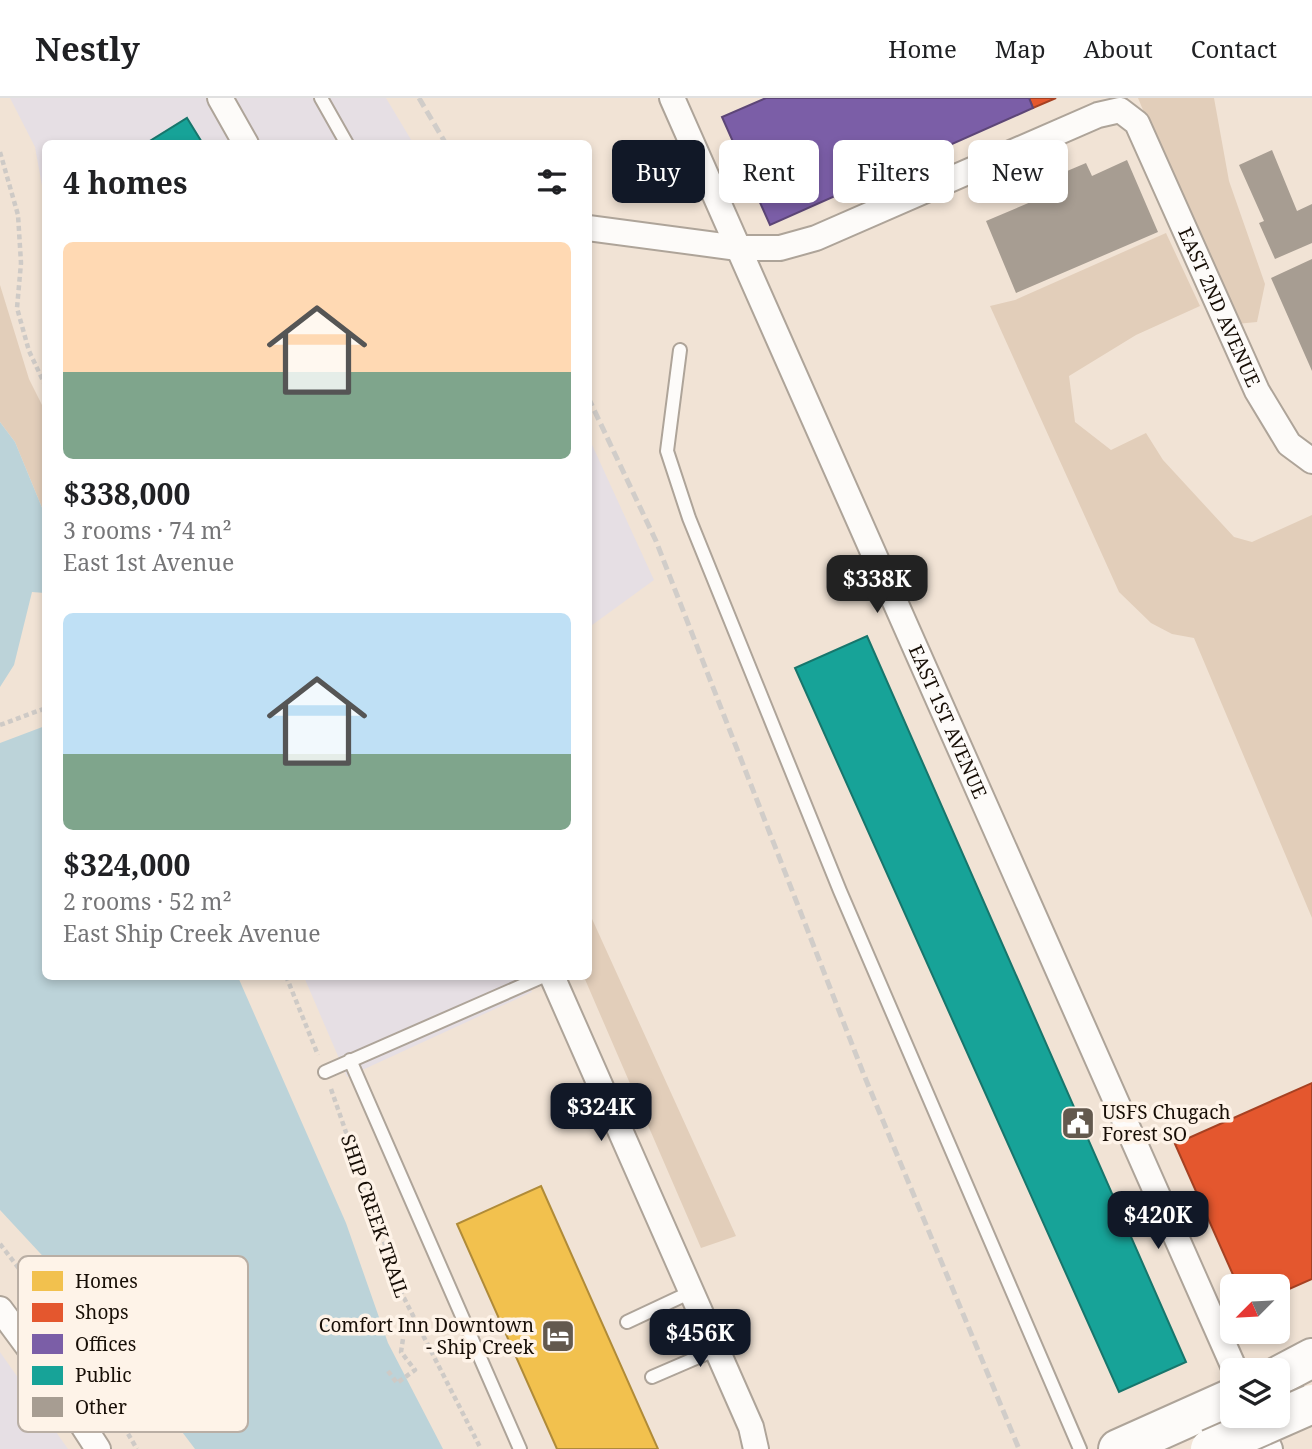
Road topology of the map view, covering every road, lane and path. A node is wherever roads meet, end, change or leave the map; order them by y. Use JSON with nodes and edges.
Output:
{"nodes":[{"id":1,"x":220,"y":98,"type":"edge"},
{"id":2,"x":321,"y":98,"type":"edge"},
{"id":3,"x":672,"y":98,"type":"edge"},
{"id":4,"x":1119,"y":104,"type":"edge"},
{"id":5,"x":244,"y":140,"type":"edge"},
{"id":6,"x":345,"y":140,"type":"edge"},
{"id":7,"x":0,"y":152,"type":"edge"},
{"id":8,"x":592,"y":229,"type":"edge"},
{"id":9,"x":738,"y":248,"type":"junction"},
{"id":10,"x":680,"y":350,"type":"dead end"},
{"id":11,"x":42,"y":379,"type":"edge"},
{"id":12,"x":1312,"y":461,"type":"edge"},
{"id":13,"x":42,"y":709,"type":"edge"},
{"id":14,"x":0,"y":725,"type":"edge"},
{"id":15,"x":288,"y":980,"type":"edge"},
{"id":16,"x":535,"y":980,"type":"edge"},
{"id":17,"x":554,"y":980,"type":"edge"},
{"id":18,"x":350,"y":1060,"type":"junction"},
{"id":19,"x":325,"y":1072,"type":"junction"},
{"id":20,"x":0,"y":1244,"type":"edge"},
{"id":21,"x":18,"y":1267,"type":"edge"},
{"id":22,"x":691,"y":1292,"type":"junction"},
{"id":23,"x":0,"y":1309,"type":"edge"},
{"id":24,"x":413,"y":1320,"type":"junction"},
{"id":25,"x":627,"y":1322,"type":"dead end"},
{"id":26,"x":18,"y":1333,"type":"edge"},
{"id":27,"x":716,"y":1349,"type":"junction"},
{"id":28,"x":1231,"y":1358,"type":"edge"},
{"id":29,"x":1312,"y":1358,"type":"edge"},
{"id":30,"x":1290,"y":1370,"type":"edge"},
{"id":31,"x":388,"y":1371,"type":"dead end"},
{"id":32,"x":652,"y":1377,"type":"dead end"},
{"id":33,"x":1220,"y":1403,"type":"edge"},
{"id":34,"x":1312,"y":1404,"type":"edge"},
{"id":35,"x":1260,"y":1428,"type":"edge"},
{"id":36,"x":88,"y":1432,"type":"edge"},
{"id":37,"x":127,"y":1432,"type":"edge"},
{"id":38,"x":753,"y":1438,"type":"edge"},
{"id":39,"x":99,"y":1449,"type":"edge"},
{"id":40,"x":137,"y":1449,"type":"edge"},
{"id":41,"x":481,"y":1449,"type":"edge"},
{"id":42,"x":520,"y":1449,"type":"edge"},
{"id":43,"x":768,"y":1449,"type":"edge"},
{"id":44,"x":1080,"y":1449,"type":"edge"},
{"id":45,"x":1118,"y":1449,"type":"edge"},
{"id":46,"x":1210,"y":1449,"type":"edge"},
{"id":47,"x":1270,"y":1449,"type":"edge"}],
"edges":[{"from":1,"to":5,"type":"street"},
{"from":2,"to":6,"type":"lane"},
{"from":3,"to":9,"type":"street","name":"EAST 1ST AVENUE"},
{"from":4,"to":9,"type":"street"},
{"from":4,"to":12,"type":"street","name":"EAST 2ND AVENUE"},
{"from":7,"to":11,"type":"path"},
{"from":8,"to":9,"type":"street"},
{"from":9,"to":28,"type":"street","name":"EAST 1ST AVENUE"},
{"from":10,"to":44,"type":"lane"},
{"from":13,"to":14,"type":"path"},
{"from":15,"to":19,"type":"path","name":"SHIP CREEK TRAIL"},
{"from":16,"to":18,"type":"lane"},
{"from":17,"to":22,"type":"street"},
{"from":18,"to":19,"type":"lane"},
{"from":18,"to":42,"type":"lane"},
{"from":19,"to":24,"type":"path","name":"SHIP CREEK TRAIL"},
{"from":20,"to":21,"type":"path"},
{"from":22,"to":25,"type":"lane"},
{"from":22,"to":27,"type":"street"},
{"from":23,"to":26,"type":"street"},
{"from":24,"to":31,"type":"path"},
{"from":24,"to":41,"type":"path","name":"SHIP CREEK TRAIL"},
{"from":27,"to":32,"type":"lane"},
{"from":27,"to":38,"type":"street"},
{"from":29,"to":30,"type":"main road"},
{"from":33,"to":45,"type":"main road"},
{"from":34,"to":46,"type":"main road","bridge":true},
{"from":35,"to":47,"type":"street"},
{"from":36,"to":39,"type":"street"},
{"from":37,"to":40,"type":"path"},
{"from":38,"to":43,"type":"street"}]}
